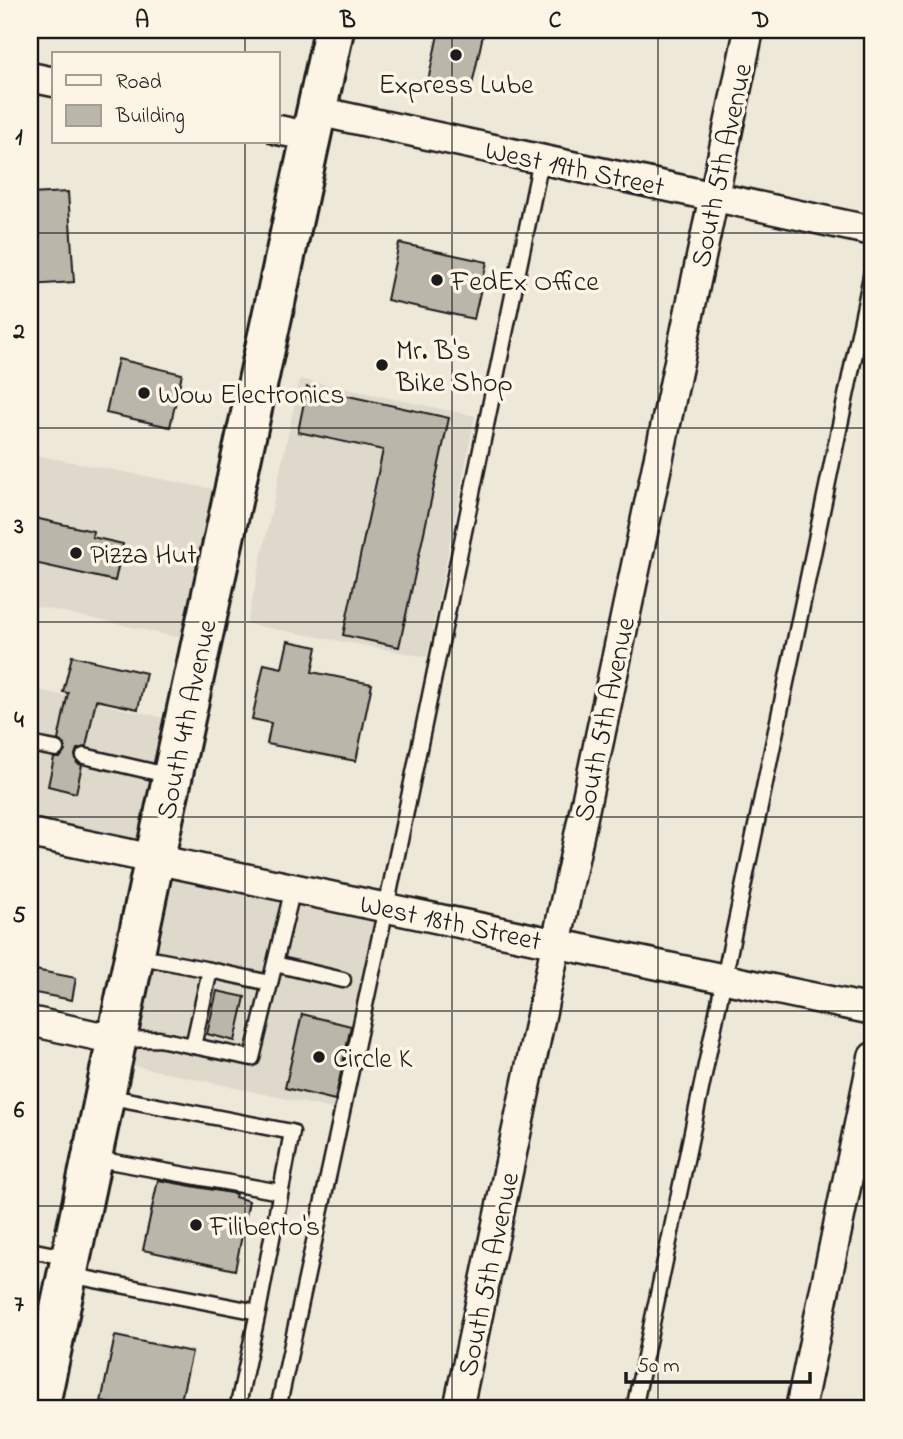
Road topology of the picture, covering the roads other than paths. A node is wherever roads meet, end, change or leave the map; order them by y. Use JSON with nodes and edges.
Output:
{"nodes":[{"id":1,"x":334,"y":30,"type":"edge"},
{"id":2,"x":749,"y":30,"type":"edge"},
{"id":3,"x":30,"y":77,"type":"edge"},
{"id":4,"x":52,"y":82,"type":"edge"},
{"id":5,"x":302,"y":126,"type":"edge"},
{"id":6,"x":541,"y":160,"type":"junction"},
{"id":7,"x":713,"y":197,"type":"junction"},
{"id":8,"x":873,"y":231,"type":"edge"},
{"id":9,"x":873,"y":267,"type":"edge"},
{"id":10,"x":30,"y":744,"type":"edge"},
{"id":11,"x":56,"y":749,"type":"dead end"},
{"id":12,"x":84,"y":756,"type":"dead end"},
{"id":13,"x":173,"y":776,"type":"junction"},
{"id":14,"x":30,"y":833,"type":"edge"},
{"id":15,"x":155,"y":859,"type":"junction"},
{"id":16,"x":293,"y":888,"type":"junction"},
{"id":17,"x":386,"y":908,"type":"junction"},
{"id":18,"x":556,"y":943,"type":"junction"},
{"id":19,"x":134,"y":956,"type":"junction"},
{"id":20,"x":275,"y":964,"type":"junction"},
{"id":21,"x":210,"y":970,"type":"junction"},
{"id":22,"x":724,"y":979,"type":"junction"},
{"id":23,"x":343,"y":980,"type":"dead end"},
{"id":24,"x":270,"y":983,"type":"junction"},
{"id":25,"x":873,"y":1010,"type":"edge"},
{"id":26,"x":30,"y":1021,"type":"edge"},
{"id":27,"x":116,"y":1040,"type":"junction"},
{"id":28,"x":193,"y":1046,"type":"junction"},
{"id":29,"x":873,"y":1057,"type":"edge"},
{"id":30,"x":105,"y":1095,"type":"junction"},
{"id":31,"x":92,"y":1158,"type":"junction"},
{"id":32,"x":281,"y":1192,"type":"junction"},
{"id":33,"x":30,"y":1250,"type":"edge"},
{"id":34,"x":69,"y":1267,"type":"junction"},
{"id":35,"x":258,"y":1312,"type":"junction"},
{"id":36,"x":238,"y":1405,"type":"dead end"},
{"id":37,"x":39,"y":1409,"type":"edge"},
{"id":38,"x":278,"y":1409,"type":"edge"},
{"id":39,"x":458,"y":1409,"type":"edge"},
{"id":40,"x":634,"y":1409,"type":"edge"},
{"id":41,"x":800,"y":1409,"type":"edge"}],
"edges":[{"from":1,"to":5,"type":"main road","name":"South 4th Avenue"},
{"from":2,"to":7,"type":"street","name":"South 5th Avenue"},
{"from":3,"to":4,"type":"street"},
{"from":5,"to":6,"type":"street","name":"West 19th Street"},
{"from":5,"to":13,"type":"main road","name":"South 4th Avenue"},
{"from":6,"to":7,"type":"street","name":"West 19th Street"},
{"from":6,"to":17,"type":"lane"},
{"from":7,"to":8,"type":"street","name":"West 19th Street"},
{"from":7,"to":18,"type":"street","name":"South 5th Avenue"},
{"from":9,"to":22,"type":"lane"},
{"from":10,"to":11,"type":"lane"},
{"from":12,"to":13,"type":"lane"},
{"from":13,"to":15,"type":"main road","name":"South 4th Avenue"},
{"from":14,"to":15,"type":"street","name":"West 18th Street"},
{"from":15,"to":16,"type":"street","name":"West 18th Street"},
{"from":15,"to":19,"type":"main road","name":"South 4th Avenue"},
{"from":16,"to":17,"type":"street","name":"West 18th Street"},
{"from":16,"to":20,"type":"lane"},
{"from":17,"to":18,"type":"street","name":"West 18th Street"},
{"from":17,"to":38,"type":"lane"},
{"from":18,"to":22,"type":"street","name":"West 18th Street"},
{"from":18,"to":39,"type":"street","name":"South 5th Avenue"},
{"from":19,"to":21,"type":"lane"},
{"from":19,"to":27,"type":"main road","name":"South 4th Avenue"},
{"from":20,"to":23,"type":"lane"},
{"from":20,"to":24,"type":"lane"},
{"from":21,"to":24,"type":"lane"},
{"from":21,"to":28,"type":"lane"},
{"from":22,"to":25,"type":"street","name":"West 18th Street"},
{"from":22,"to":40,"type":"lane"},
{"from":24,"to":28,"type":"lane"},
{"from":26,"to":27,"type":"street"},
{"from":27,"to":28,"type":"lane"},
{"from":27,"to":30,"type":"main road","name":"South 4th Avenue"},
{"from":29,"to":41,"type":"street"},
{"from":30,"to":31,"type":"main road","name":"South 4th Avenue"},
{"from":30,"to":32,"type":"lane"},
{"from":31,"to":32,"type":"lane"},
{"from":31,"to":34,"type":"main road","name":"South 4th Avenue"},
{"from":32,"to":35,"type":"lane"},
{"from":33,"to":34,"type":"lane"},
{"from":34,"to":35,"type":"lane"},
{"from":34,"to":37,"type":"main road","name":"South 4th Avenue"},
{"from":35,"to":36,"type":"lane"}]}
